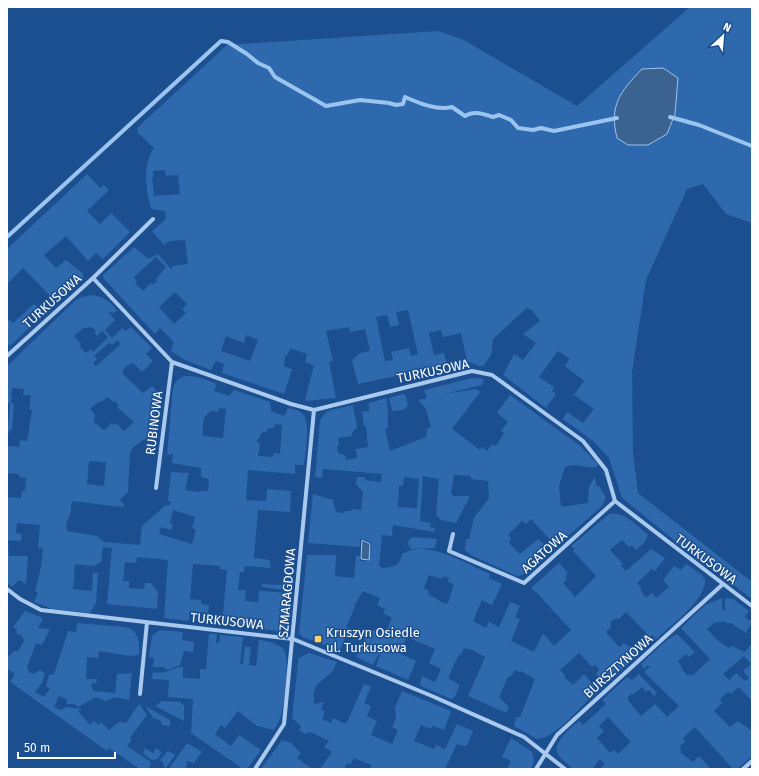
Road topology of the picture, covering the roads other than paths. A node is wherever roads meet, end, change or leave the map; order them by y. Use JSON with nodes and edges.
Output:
{"nodes":[{"id":1,"x":153,"y":219,"type":"dead end"},
{"id":2,"x":93,"y":278,"type":"junction"},
{"id":3,"x":7,"y":356,"type":"edge"},
{"id":4,"x":172,"y":362,"type":"junction"},
{"id":5,"x":314,"y":410,"type":"junction"},
{"id":6,"x":156,"y":488,"type":"dead end"},
{"id":7,"x":615,"y":501,"type":"junction"},
{"id":8,"x":453,"y":534,"type":"dead end"},
{"id":9,"x":723,"y":584,"type":"junction"},
{"id":10,"x":7,"y":589,"type":"edge"},
{"id":11,"x":752,"y":606,"type":"edge"},
{"id":12,"x":147,"y":622,"type":"junction"},
{"id":13,"x":293,"y":638,"type":"junction"},
{"id":14,"x":140,"y":694,"type":"dead end"},
{"id":15,"x":545,"y":753,"type":"junction"},
{"id":16,"x":752,"y":761,"type":"edge"},
{"id":17,"x":255,"y":769,"type":"edge"},
{"id":18,"x":536,"y":769,"type":"edge"},
{"id":19,"x":565,"y":769,"type":"edge"},
{"id":20,"x":743,"y":769,"type":"edge"}],
"edges":[{"from":1,"to":2,"type":"street","name":"TURKUSOWA"},
{"from":2,"to":3,"type":"street","name":"TURKUSOWA"},
{"from":2,"to":4,"type":"street","name":"TURKUSOWA"},
{"from":4,"to":5,"type":"street","name":"TURKUSOWA"},
{"from":4,"to":6,"type":"street","name":"RUBINOWA"},
{"from":5,"to":7,"type":"street","name":"TURKUSOWA"},
{"from":5,"to":13,"type":"street","name":"SZMARAGDOWA"},
{"from":7,"to":8,"type":"street","name":"AGATOWA"},
{"from":7,"to":9,"type":"street","name":"TURKUSOWA"},
{"from":9,"to":11,"type":"street","name":"TURKUSOWA"},
{"from":9,"to":15,"type":"street","name":"BURSZTYNOWA"},
{"from":10,"to":12,"type":"street","name":"TURKUSOWA"},
{"from":12,"to":13,"type":"street","name":"TURKUSOWA"},
{"from":12,"to":14,"type":"street"},
{"from":13,"to":15,"type":"street","name":"TURKUSOWA"},
{"from":13,"to":17,"type":"street","name":"SZMARAGDOWA"},
{"from":15,"to":18,"type":"street","name":"BURSZTYNOWA"},
{"from":15,"to":19,"type":"street","name":"TURKUSOWA"},
{"from":16,"to":20,"type":"street"}]}
